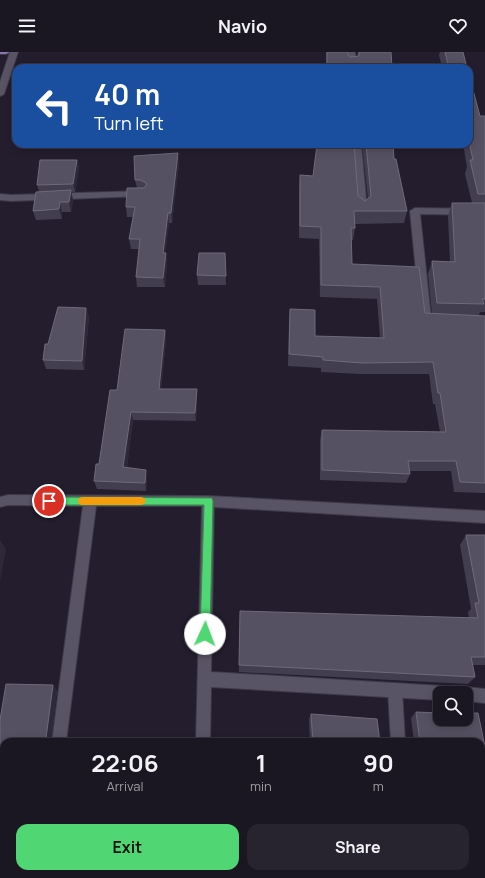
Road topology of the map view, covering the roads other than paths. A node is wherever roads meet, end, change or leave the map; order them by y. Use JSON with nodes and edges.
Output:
{"nodes":[{"id":1,"x":0,"y":52,"type":"edge"},
{"id":2,"x":6,"y":52,"type":"edge"},
{"id":3,"x":14,"y":52,"type":"edge"},
{"id":4,"x":351,"y":52,"type":"edge"},
{"id":5,"x":352,"y":64,"type":"edge"},
{"id":6,"x":0,"y":94,"type":"edge"},
{"id":7,"x":357,"y":148,"type":"edge"},
{"id":8,"x":142,"y":194,"type":"edge"},
{"id":9,"x":0,"y":197,"type":"edge"},
{"id":10,"x":362,"y":209,"type":"edge"},
{"id":11,"x":485,"y":212,"type":"edge"},
{"id":12,"x":441,"y":322,"type":"edge"},
{"id":13,"x":90,"y":501,"type":"junction"},
{"id":14,"x":208,"y":501,"type":"junction"},
{"id":15,"x":0,"y":502,"type":"edge"},
{"id":16,"x":485,"y":517,"type":"edge"},
{"id":17,"x":204,"y":679,"type":"junction"},
{"id":18,"x":395,"y":690,"type":"junction"},
{"id":19,"x":433,"y":692,"type":"edge"},
{"id":20,"x":473,"y":695,"type":"edge"},
{"id":21,"x":485,"y":696,"type":"edge"},
{"id":22,"x":60,"y":738,"type":"edge"},
{"id":23,"x":202,"y":738,"type":"edge"},
{"id":24,"x":398,"y":738,"type":"edge"}],
"edges":[{"from":1,"to":2,"type":"main road"},
{"from":3,"to":6,"type":"street"},
{"from":4,"to":5,"type":"street"},
{"from":7,"to":10,"type":"street"},
{"from":8,"to":9,"type":"street"},
{"from":11,"to":12,"type":"street"},
{"from":13,"to":14,"type":"street"},
{"from":13,"to":15,"type":"street"},
{"from":13,"to":22,"type":"street"},
{"from":14,"to":16,"type":"street"},
{"from":14,"to":17,"type":"street"},
{"from":17,"to":18,"type":"street"},
{"from":17,"to":23,"type":"street"},
{"from":18,"to":19,"type":"street"},
{"from":18,"to":24,"type":"lane"},
{"from":20,"to":21,"type":"street"}]}
